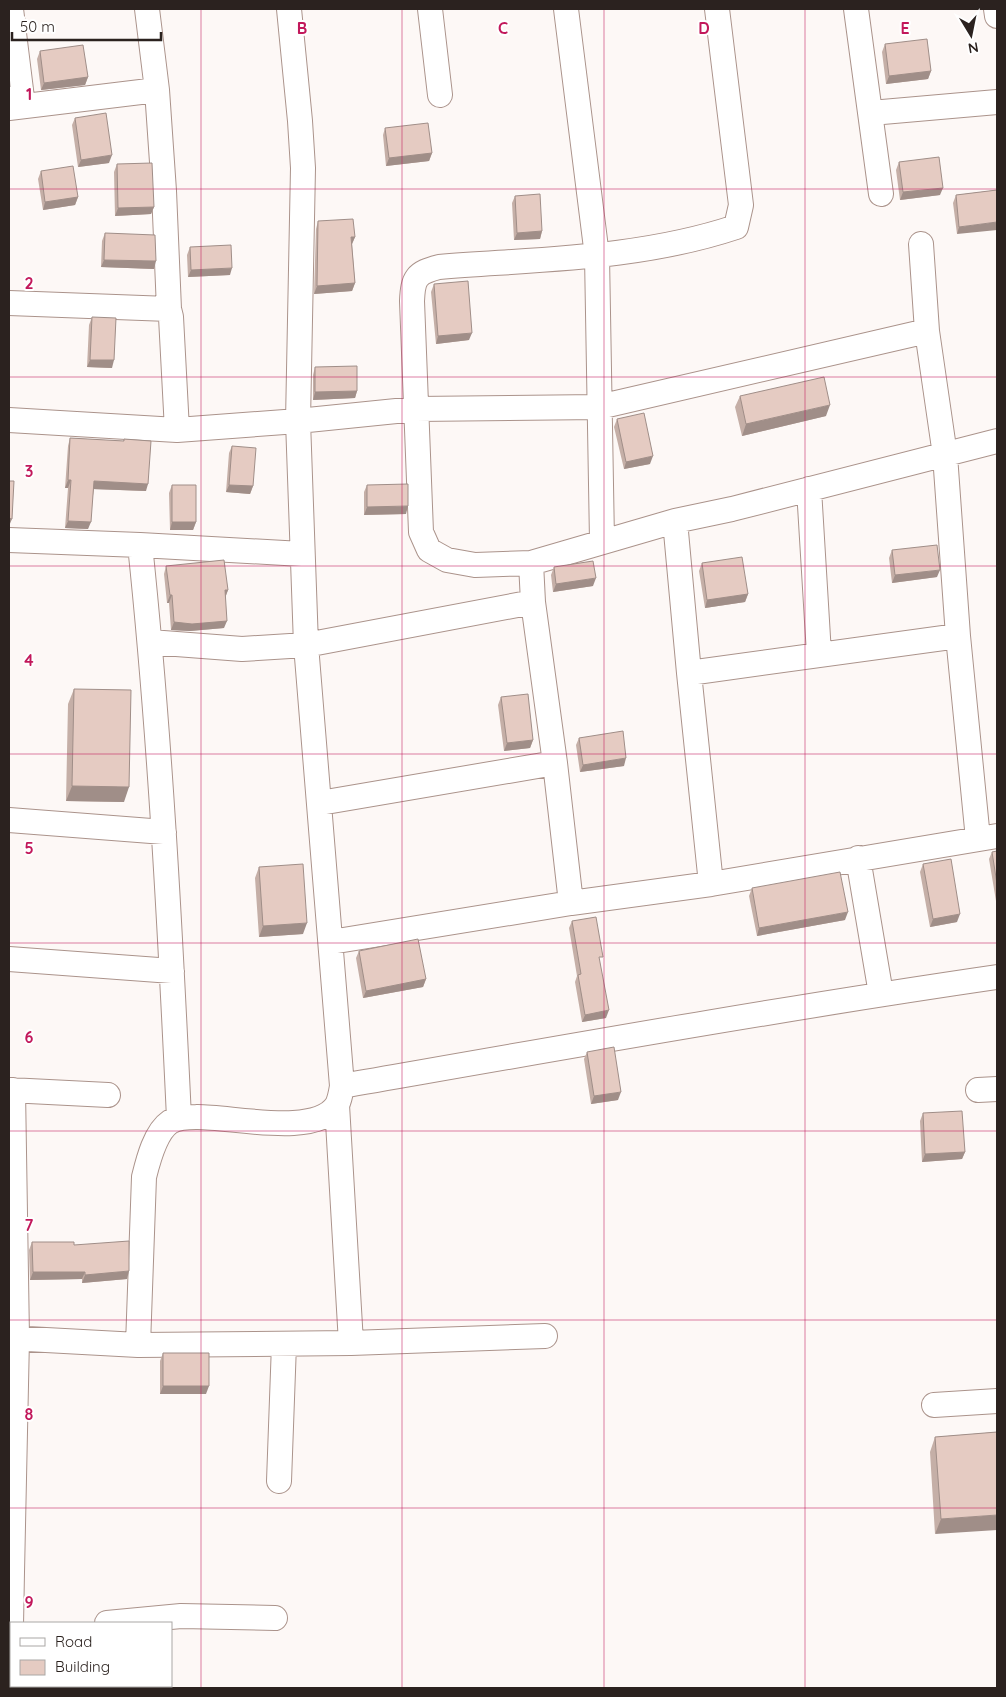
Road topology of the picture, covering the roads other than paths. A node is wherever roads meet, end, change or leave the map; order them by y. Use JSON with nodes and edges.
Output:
{"nodes":[{"id":1,"x":11,"y":9,"type":"edge"},
{"id":2,"x":147,"y":9,"type":"edge"},
{"id":3,"x":289,"y":9,"type":"edge"},
{"id":4,"x":430,"y":9,"type":"edge"},
{"id":5,"x":566,"y":9,"type":"edge"},
{"id":6,"x":717,"y":9,"type":"edge"},
{"id":7,"x":856,"y":9,"type":"edge"},
{"id":8,"x":996,"y":9,"type":"edge"},
{"id":9,"x":997,"y":16,"type":"edge"},
{"id":10,"x":157,"y":90,"type":"junction"},
{"id":11,"x":440,"y":94,"type":"dead end"},
{"id":12,"x":997,"y":102,"type":"edge"},
{"id":13,"x":16,"y":107,"type":"edge"},
{"id":14,"x":871,"y":113,"type":"junction"},
{"id":15,"x":882,"y":194,"type":"dead end"},
{"id":16,"x":921,"y":244,"type":"dead end"},
{"id":17,"x":597,"y":256,"type":"junction"},
{"id":18,"x":9,"y":303,"type":"edge"},
{"id":19,"x":169,"y":309,"type":"junction"},
{"id":20,"x":927,"y":331,"type":"junction"},
{"id":21,"x":599,"y":407,"type":"junction"},
{"id":22,"x":416,"y":409,"type":"junction"},
{"id":23,"x":9,"y":420,"type":"edge"},
{"id":24,"x":298,"y":421,"type":"junction"},
{"id":25,"x":176,"y":430,"type":"junction"},
{"id":26,"x":997,"y":441,"type":"edge"},
{"id":27,"x":945,"y":455,"type":"junction"},
{"id":28,"x":809,"y":489,"type":"junction"},
{"id":29,"x":675,"y":521,"type":"junction"},
{"id":30,"x":9,"y":540,"type":"edge"},
{"id":31,"x":602,"y":541,"type":"junction"},
{"id":32,"x":140,"y":545,"type":"junction"},
{"id":33,"x":302,"y":554,"type":"junction"},
{"id":34,"x":531,"y":563,"type":"junction"},
{"id":35,"x":533,"y":602,"type":"junction"},
{"id":36,"x":958,"y":636,"type":"junction"},
{"id":37,"x":150,"y":642,"type":"junction"},
{"id":38,"x":306,"y":645,"type":"junction"},
{"id":39,"x":819,"y":654,"type":"junction"},
{"id":40,"x":688,"y":673,"type":"junction"},
{"id":41,"x":555,"y":763,"type":"junction"},
{"id":42,"x":320,"y":803,"type":"junction"},
{"id":43,"x":9,"y":820,"type":"edge"},
{"id":44,"x":164,"y":832,"type":"junction"},
{"id":45,"x":988,"y":838,"type":"edge"},
{"id":46,"x":858,"y":858,"type":"junction"},
{"id":47,"x":711,"y":884,"type":"junction"},
{"id":48,"x":571,"y":903,"type":"junction"},
{"id":49,"x":331,"y":942,"type":"junction"},
{"id":50,"x":9,"y":959,"type":"edge"},
{"id":51,"x":172,"y":972,"type":"junction"},
{"id":52,"x":997,"y":977,"type":"edge"},
{"id":53,"x":881,"y":994,"type":"junction"},
{"id":54,"x":11,"y":1090,"type":"edge"},
{"id":55,"x":108,"y":1095,"type":"dead end"},
{"id":56,"x":340,"y":1096,"type":"junction"},
{"id":57,"x":179,"y":1118,"type":"junction"},
{"id":58,"x":545,"y":1336,"type":"dead end"},
{"id":59,"x":13,"y":1338,"type":"edge"},
{"id":60,"x":351,"y":1343,"type":"junction"},
{"id":61,"x":138,"y":1344,"type":"junction"},
{"id":62,"x":284,"y":1344,"type":"junction"},
{"id":63,"x":997,"y":1401,"type":"edge"},
{"id":64,"x":934,"y":1405,"type":"dead end"},
{"id":65,"x":279,"y":1481,"type":"dead end"},
{"id":66,"x":275,"y":1618,"type":"dead end"},
{"id":67,"x":11,"y":1622,"type":"edge"},
{"id":68,"x":118,"y":1622,"type":"edge"}],
"edges":[{"from":1,"to":13,"type":"street"},
{"from":2,"to":10,"type":"street"},
{"from":3,"to":24,"type":"street"},
{"from":4,"to":11,"type":"street"},
{"from":5,"to":17,"type":"street"},
{"from":6,"to":17,"type":"street"},
{"from":7,"to":14,"type":"street"},
{"from":8,"to":9,"type":"street"},
{"from":10,"to":13,"type":"street"},
{"from":10,"to":19,"type":"street"},
{"from":12,"to":14,"type":"street"},
{"from":14,"to":15,"type":"street"},
{"from":16,"to":20,"type":"street"},
{"from":17,"to":21,"type":"street"},
{"from":17,"to":22,"type":"street"},
{"from":18,"to":19,"type":"street"},
{"from":19,"to":25,"type":"street"},
{"from":20,"to":21,"type":"street"},
{"from":20,"to":27,"type":"street"},
{"from":21,"to":22,"type":"street"},
{"from":21,"to":31,"type":"street"},
{"from":22,"to":24,"type":"street"},
{"from":22,"to":34,"type":"street"},
{"from":23,"to":25,"type":"street"},
{"from":24,"to":25,"type":"street"},
{"from":24,"to":33,"type":"street"},
{"from":26,"to":27,"type":"street"},
{"from":27,"to":28,"type":"street"},
{"from":27,"to":36,"type":"street"},
{"from":28,"to":29,"type":"street"},
{"from":28,"to":39,"type":"street"},
{"from":29,"to":31,"type":"street"},
{"from":29,"to":40,"type":"street"},
{"from":30,"to":32,"type":"street"},
{"from":31,"to":34,"type":"street"},
{"from":32,"to":33,"type":"street"},
{"from":32,"to":37,"type":"street"},
{"from":33,"to":38,"type":"street"},
{"from":34,"to":35,"type":"street"},
{"from":35,"to":38,"type":"street"},
{"from":35,"to":41,"type":"street"},
{"from":36,"to":39,"type":"street"},
{"from":36,"to":45,"type":"street"},
{"from":37,"to":38,"type":"street"},
{"from":37,"to":44,"type":"street"},
{"from":38,"to":42,"type":"street"},
{"from":39,"to":40,"type":"street"},
{"from":40,"to":47,"type":"street"},
{"from":41,"to":42,"type":"street"},
{"from":41,"to":48,"type":"street"},
{"from":42,"to":49,"type":"street"},
{"from":43,"to":44,"type":"street"},
{"from":44,"to":51,"type":"street"},
{"from":45,"to":46,"type":"street"},
{"from":46,"to":47,"type":"street"},
{"from":46,"to":53,"type":"street"},
{"from":47,"to":48,"type":"street"},
{"from":48,"to":49,"type":"street"},
{"from":49,"to":56,"type":"street"},
{"from":50,"to":51,"type":"street"},
{"from":51,"to":57,"type":"street"},
{"from":52,"to":53,"type":"street"},
{"from":53,"to":56,"type":"street"},
{"from":54,"to":55,"type":"street"},
{"from":54,"to":59,"type":"street"},
{"from":56,"to":57,"type":"street"},
{"from":56,"to":60,"type":"street"},
{"from":57,"to":61,"type":"street"},
{"from":58,"to":60,"type":"street"},
{"from":59,"to":61,"type":"street"},
{"from":59,"to":67,"type":"street"},
{"from":60,"to":62,"type":"street"},
{"from":61,"to":62,"type":"street"},
{"from":62,"to":65,"type":"street"},
{"from":63,"to":64,"type":"street"},
{"from":66,"to":68,"type":"street"}]}
